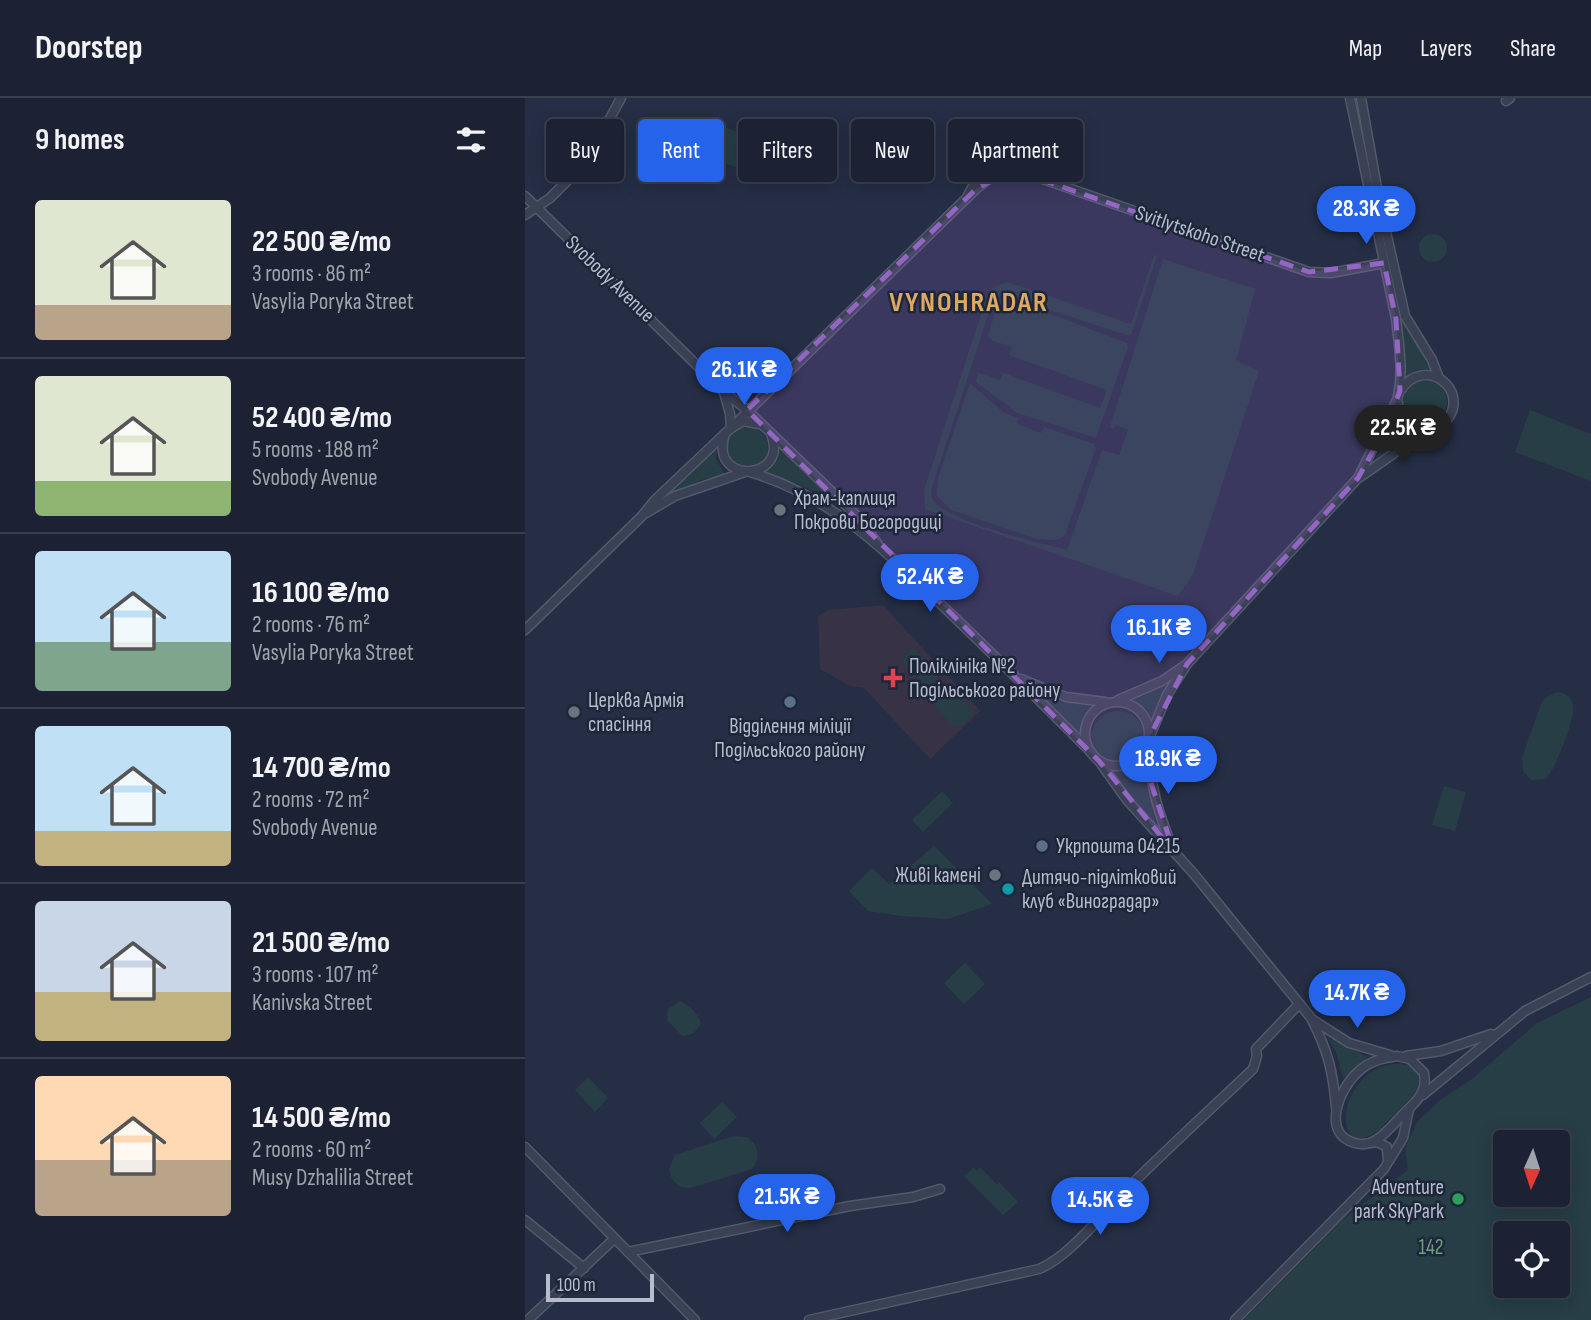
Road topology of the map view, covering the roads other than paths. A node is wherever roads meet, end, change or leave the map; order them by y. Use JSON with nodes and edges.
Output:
{"nodes":[{"id":1,"x":621,"y":98,"type":"edge"},
{"id":2,"x":1350,"y":98,"type":"edge"},
{"id":3,"x":1361,"y":98,"type":"edge"},
{"id":4,"x":974,"y":182,"type":"edge"},
{"id":5,"x":986,"y":182,"type":"edge"},
{"id":6,"x":1048,"y":182,"type":"edge"},
{"id":7,"x":525,"y":196,"type":"edge"},
{"id":8,"x":966,"y":199,"type":"junction"},
{"id":9,"x":535,"y":206,"type":"junction"},
{"id":10,"x":525,"y":215,"type":"edge"},
{"id":11,"x":1384,"y":263,"type":"junction"},
{"id":12,"x":1439,"y":378,"type":"junction"},
{"id":13,"x":724,"y":392,"type":"junction"},
{"id":14,"x":1399,"y":396,"type":"junction"},
{"id":15,"x":747,"y":410,"type":"junction"},
{"id":16,"x":762,"y":425,"type":"junction"},
{"id":17,"x":1435,"y":429,"type":"junction"},
{"id":18,"x":728,"y":430,"type":"junction"},
{"id":19,"x":769,"y":432,"type":"junction"},
{"id":20,"x":748,"y":472,"type":"junction"},
{"id":21,"x":1358,"y":478,"type":"junction"},
{"id":22,"x":641,"y":517,"type":"junction"},
{"id":23,"x":877,"y":542,"type":"junction"},
{"id":24,"x":525,"y":630,"type":"edge"},
{"id":25,"x":1187,"y":664,"type":"junction"},
{"id":26,"x":1015,"y":676,"type":"junction"},
{"id":27,"x":1111,"y":702,"type":"junction"},
{"id":28,"x":1149,"y":739,"type":"junction"},
{"id":29,"x":1091,"y":752,"type":"junction"},
{"id":30,"x":1099,"y":761,"type":"junction"},
{"id":31,"x":1174,"y":852,"type":"junction"},
{"id":32,"x":1591,"y":977,"type":"edge"},
{"id":33,"x":1299,"y":1004,"type":"junction"},
{"id":34,"x":1311,"y":1018,"type":"junction"},
{"id":35,"x":1496,"y":1032,"type":"junction"},
{"id":36,"x":1397,"y":1056,"type":"junction"},
{"id":37,"x":1420,"y":1097,"type":"junction"},
{"id":38,"x":1336,"y":1108,"type":"junction"},
{"id":39,"x":1409,"y":1109,"type":"junction"},
{"id":40,"x":1370,"y":1143,"type":"junction"},
{"id":41,"x":525,"y":1147,"type":"edge"},
{"id":42,"x":1387,"y":1164,"type":"junction"},
{"id":43,"x":940,"y":1189,"type":"dead end"},
{"id":44,"x":525,"y":1220,"type":"edge"},
{"id":45,"x":614,"y":1239,"type":"junction"},
{"id":46,"x":628,"y":1252,"type":"junction"},
{"id":47,"x":584,"y":1268,"type":"junction"},
{"id":48,"x":528,"y":1316,"type":"edge"},
{"id":49,"x":695,"y":1320,"type":"edge"},
{"id":50,"x":809,"y":1320,"type":"edge"},
{"id":51,"x":1235,"y":1320,"type":"edge"}],
"edges":[{"from":1,"to":9,"type":"street"},
{"from":2,"to":11,"type":"street"},
{"from":3,"to":12,"type":"street"},
{"from":4,"to":8,"type":"street"},
{"from":5,"to":8,"type":"street"},
{"from":6,"to":11,"type":"street","name":"Svitlytskoho Street"},
{"from":7,"to":9,"type":"street","name":"Svobody Avenue"},
{"from":8,"to":15,"type":"street"},
{"from":9,"to":10,"type":"street"},
{"from":9,"to":13,"type":"street","name":"Svobody Avenue"},
{"from":11,"to":14,"type":"street"},
{"from":12,"to":14,"type":"street"},
{"from":12,"to":17,"type":"street"},
{"from":13,"to":15,"type":"street","name":"Svobody Avenue"},
{"from":13,"to":18,"type":"street"},
{"from":14,"to":17,"type":"street"},
{"from":14,"to":21,"type":"street"},
{"from":15,"to":16,"type":"street","name":"Svobody Avenue"},
{"from":15,"to":18,"type":"street"},
{"from":16,"to":18,"type":"street"},
{"from":16,"to":19,"type":"street"},
{"from":17,"to":21,"type":"street"},
{"from":18,"to":20,"type":"street"},
{"from":18,"to":22,"type":"street"},
{"from":19,"to":20,"type":"street"},
{"from":19,"to":23,"type":"street"},
{"from":20,"to":22,"type":"street"},
{"from":20,"to":23,"type":"street"},
{"from":21,"to":25,"type":"street"},
{"from":22,"to":24,"type":"street"},
{"from":23,"to":26,"type":"street"},
{"from":25,"to":27,"type":"street"},
{"from":25,"to":28,"type":"street"},
{"from":26,"to":27,"type":"street"},
{"from":26,"to":29,"type":"street"},
{"from":27,"to":28,"type":"street"},
{"from":27,"to":29,"type":"street"},
{"from":28,"to":30,"type":"street"},
{"from":28,"to":31,"type":"street"},
{"from":29,"to":30,"type":"street"},
{"from":30,"to":31,"type":"street"},
{"from":31,"to":33,"type":"street"},
{"from":32,"to":35,"type":"street"},
{"from":33,"to":34,"type":"street"},
{"from":33,"to":50,"type":"street"},
{"from":34,"to":36,"type":"street"},
{"from":34,"to":38,"type":"street"},
{"from":35,"to":36,"type":"street"},
{"from":35,"to":37,"type":"street"},
{"from":36,"to":37,"type":"street"},
{"from":36,"to":38,"type":"street"},
{"from":37,"to":39,"type":"street"},
{"from":38,"to":40,"type":"street"},
{"from":39,"to":40,"type":"street"},
{"from":39,"to":42,"type":"street"},
{"from":40,"to":42,"type":"street"},
{"from":41,"to":45,"type":"street"},
{"from":42,"to":51,"type":"street"},
{"from":43,"to":46,"type":"street"},
{"from":44,"to":47,"type":"street"},
{"from":45,"to":46,"type":"street"},
{"from":45,"to":47,"type":"street"},
{"from":46,"to":49,"type":"street"},
{"from":47,"to":48,"type":"street"}]}
